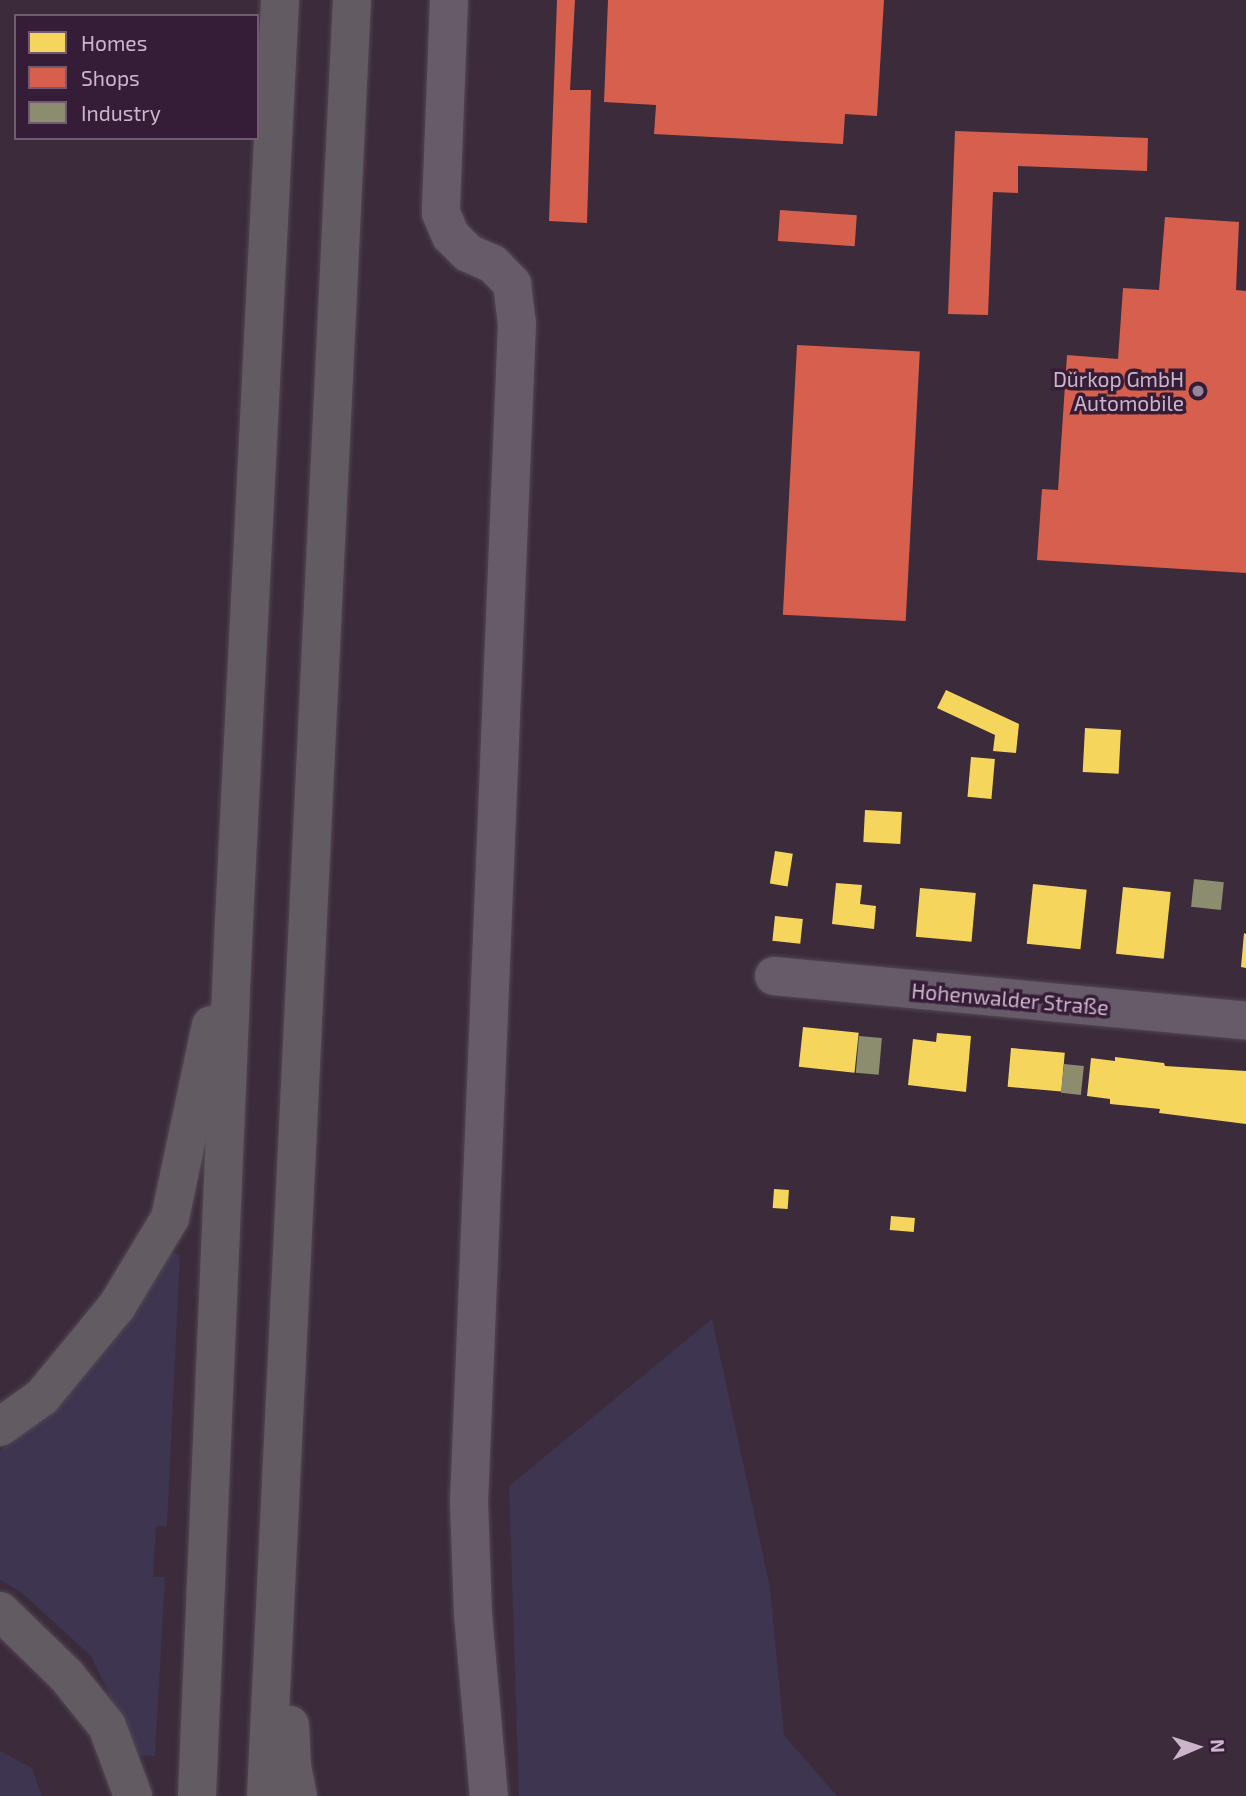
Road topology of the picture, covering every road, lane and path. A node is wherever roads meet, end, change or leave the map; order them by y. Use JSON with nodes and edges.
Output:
{"nodes":[{"id":1,"x":280,"y":0,"type":"edge"},
{"id":2,"x":352,"y":0,"type":"edge"},
{"id":3,"x":449,"y":0,"type":"edge"},
{"id":4,"x":234,"y":921,"type":"junction"},
{"id":5,"x":774,"y":976,"type":"dead end"},
{"id":6,"x":1246,"y":1021,"type":"edge"},
{"id":7,"x":0,"y":1427,"type":"edge"},
{"id":8,"x":281,"y":1479,"type":"junction"},
{"id":9,"x":0,"y":1611,"type":"edge"},
{"id":10,"x":133,"y":1796,"type":"edge"},
{"id":11,"x":197,"y":1796,"type":"edge"},
{"id":12,"x":267,"y":1796,"type":"edge"},
{"id":13,"x":298,"y":1796,"type":"edge"},
{"id":14,"x":489,"y":1796,"type":"edge"}],
"edges":[{"from":1,"to":4,"type":"highway"},
{"from":2,"to":8,"type":"highway"},
{"from":3,"to":14,"type":"street"},
{"from":4,"to":7,"type":"highway"},
{"from":4,"to":11,"type":"highway"},
{"from":5,"to":6,"type":"street","name":"Hohenwalder Straße"},
{"from":8,"to":12,"type":"highway"},
{"from":8,"to":13,"type":"highway"},
{"from":9,"to":10,"type":"highway"}]}
